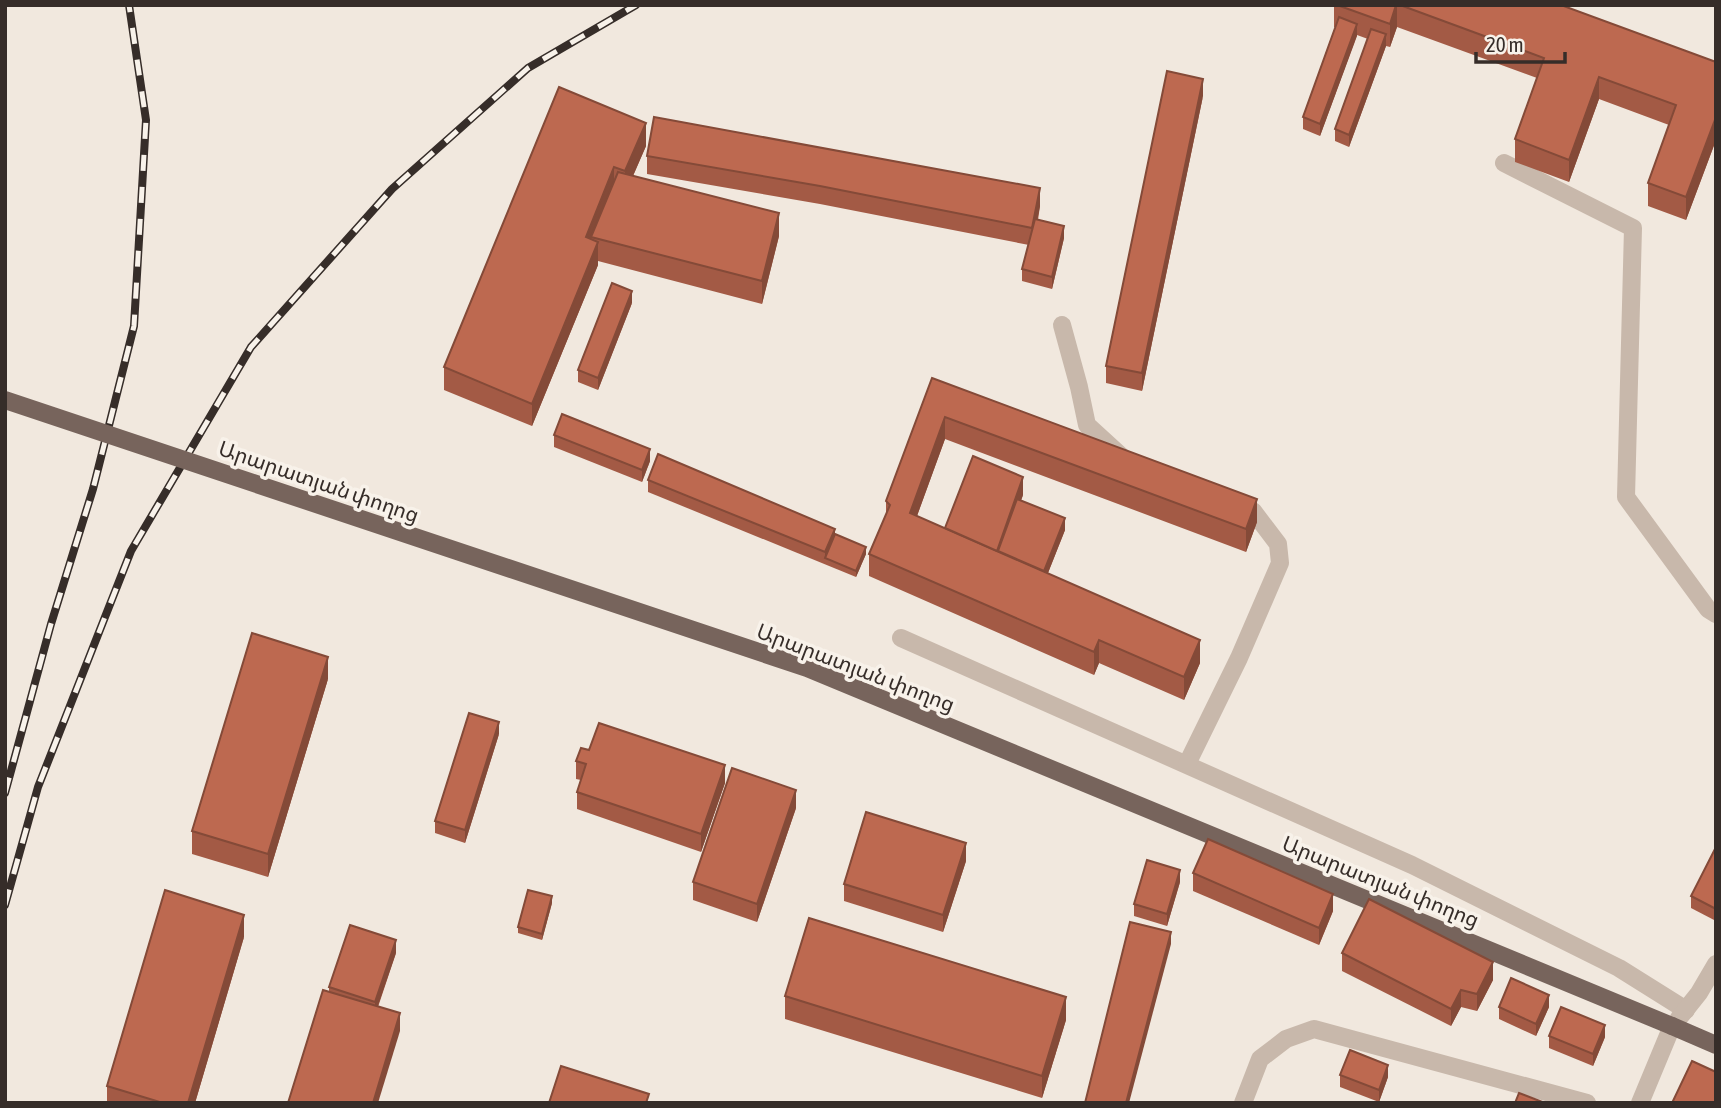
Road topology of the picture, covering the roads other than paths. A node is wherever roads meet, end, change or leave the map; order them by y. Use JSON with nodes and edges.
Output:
{"nodes":[{"id":1,"x":1504,"y":163,"type":"dead end"},
{"id":2,"x":1062,"y":325,"type":"dead end"},
{"id":3,"x":5,"y":400,"type":"edge"},
{"id":4,"x":1143,"y":465,"type":"edge"},
{"id":5,"x":1216,"y":496,"type":"edge"},
{"id":6,"x":1716,"y":614,"type":"edge"},
{"id":7,"x":901,"y":638,"type":"dead end"},
{"id":8,"x":1187,"y":764,"type":"junction"},
{"id":9,"x":1716,"y":964,"type":"edge"},
{"id":10,"x":1686,"y":1010,"type":"junction"},
{"id":11,"x":1672,"y":1026,"type":"junction"},
{"id":12,"x":1716,"y":1045,"type":"edge"},
{"id":13,"x":1243,"y":1103,"type":"edge"},
{"id":14,"x":1587,"y":1103,"type":"edge"},
{"id":15,"x":1640,"y":1103,"type":"edge"}],
"edges":[{"from":1,"to":6,"type":"street"},
{"from":2,"to":4,"type":"street"},
{"from":3,"to":11,"type":"main road","name":"Արարատյան փողոց","bridge":true},
{"from":5,"to":8,"type":"street"},
{"from":7,"to":8,"type":"street"},
{"from":8,"to":10,"type":"street"},
{"from":9,"to":10,"type":"street"},
{"from":10,"to":11,"type":"street"},
{"from":11,"to":12,"type":"main road","name":"Արարատյան փողոց"},
{"from":11,"to":15,"type":"street"},
{"from":13,"to":14,"type":"street"}]}
